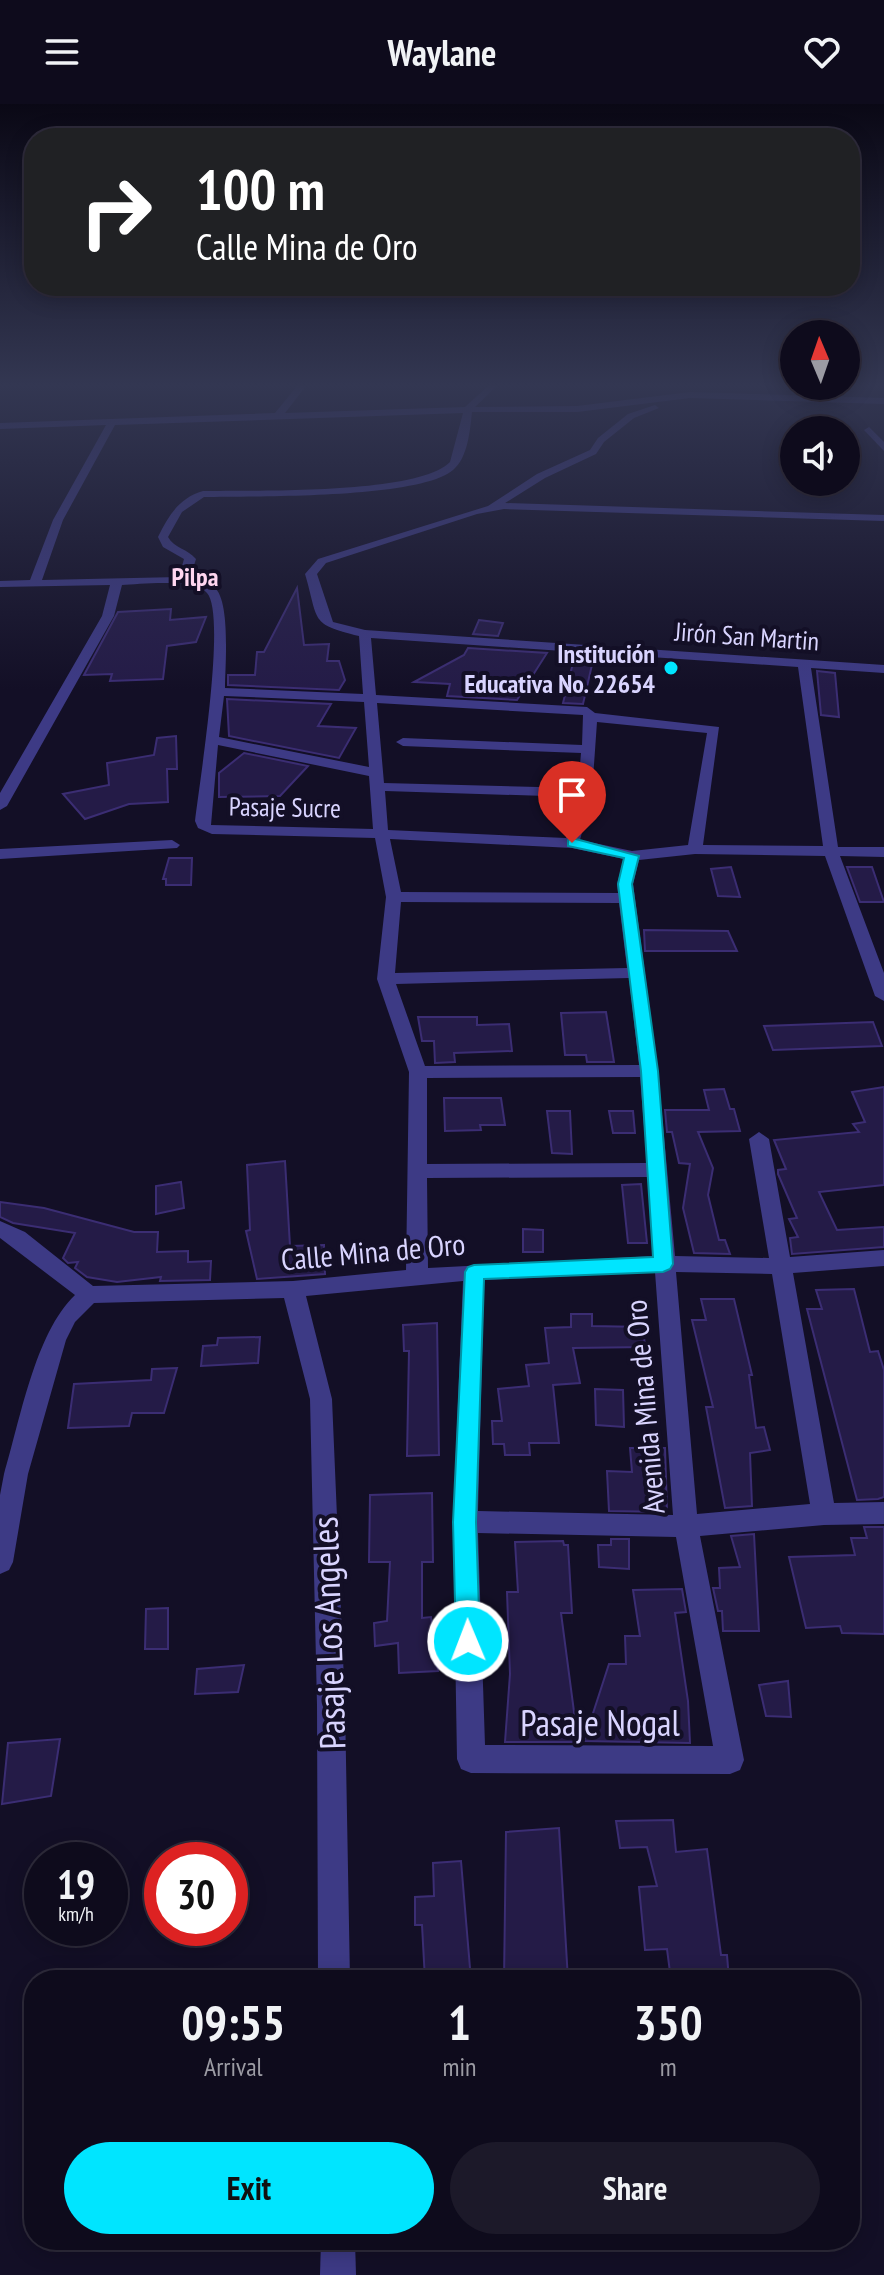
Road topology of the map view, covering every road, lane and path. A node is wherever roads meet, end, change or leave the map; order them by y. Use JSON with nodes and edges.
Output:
{"nodes":[{"id":1,"x":76,"y":487,"type":"edge"},
{"id":2,"x":352,"y":487,"type":"edge"},
{"id":3,"x":523,"y":487,"type":"edge"},
{"id":4,"x":490,"y":508,"type":"junction"},
{"id":5,"x":884,"y":518,"type":"edge"},
{"id":6,"x":184,"y":580,"type":"junction"},
{"id":7,"x":117,"y":582,"type":"junction"},
{"id":8,"x":35,"y":583,"type":"junction"},
{"id":9,"x":0,"y":584,"type":"edge"},
{"id":10,"x":365,"y":634,"type":"junction"},
{"id":11,"x":804,"y":664,"type":"junction"},
{"id":12,"x":884,"y":669,"type":"edge"},
{"id":13,"x":218,"y":692,"type":"junction"},
{"id":14,"x":371,"y":701,"type":"junction"},
{"id":15,"x":591,"y":717,"type":"junction"},
{"id":16,"x":213,"y":740,"type":"junction"},
{"id":17,"x":403,"y":742,"type":"dead end"},
{"id":18,"x":588,"y":749,"type":"junction"},
{"id":19,"x":377,"y":780,"type":"junction"},
{"id":20,"x":585,"y":793,"type":"junction"},
{"id":21,"x":0,"y":806,"type":"edge"},
{"id":22,"x":381,"y":833,"type":"junction"},
{"id":23,"x":572,"y":843,"type":"junction"},
{"id":24,"x":172,"y":845,"type":"dead end"},
{"id":25,"x":695,"y":849,"type":"junction"},
{"id":26,"x":831,"y":851,"type":"junction"},
{"id":27,"x":884,"y":852,"type":"edge"},
{"id":28,"x":0,"y":854,"type":"edge"},
{"id":29,"x":632,"y":856,"type":"junction"},
{"id":30,"x":394,"y":897,"type":"junction"},
{"id":31,"x":627,"y":898,"type":"junction"},
{"id":32,"x":634,"y":973,"type":"junction"},
{"id":33,"x":386,"y":979,"type":"junction"},
{"id":34,"x":884,"y":996,"type":"edge"},
{"id":35,"x":649,"y":1071,"type":"junction"},
{"id":36,"x":418,"y":1072,"type":"junction"},
{"id":37,"x":759,"y":1139,"type":"dead end"},
{"id":38,"x":656,"y":1170,"type":"junction"},
{"id":39,"x":420,"y":1171,"type":"junction"},
{"id":40,"x":0,"y":1229,"type":"edge"},
{"id":41,"x":884,"y":1258,"type":"edge"},
{"id":42,"x":663,"y":1264,"type":"junction"},
{"id":43,"x":782,"y":1266,"type":"junction"},
{"id":44,"x":474,"y":1272,"type":"junction"},
{"id":45,"x":417,"y":1276,"type":"junction"},
{"id":46,"x":293,"y":1289,"type":"junction"},
{"id":47,"x":89,"y":1295,"type":"junction"},
{"id":48,"x":884,"y":1513,"type":"edge"},
{"id":49,"x":824,"y":1514,"type":"junction"},
{"id":50,"x":465,"y":1522,"type":"junction"},
{"id":51,"x":686,"y":1526,"type":"junction"},
{"id":52,"x":0,"y":1562,"type":"edge"},
{"id":53,"x":730,"y":1760,"type":"joint"},
{"id":54,"x":334,"y":1970,"type":"edge"},
{"id":55,"x":338,"y":2250,"type":"edge"},
{"id":56,"x":338,"y":2275,"type":"edge"}],
"edges":[{"from":1,"to":8,"type":"street"},
{"from":2,"to":6,"type":"street"},
{"from":3,"to":4,"type":"street"},
{"from":4,"to":5,"type":"street"},
{"from":4,"to":10,"type":"street","name":"Jirón San Martin"},
{"from":6,"to":7,"type":"street"},
{"from":6,"to":13,"type":"street","name":"Pasaje Sucre"},
{"from":7,"to":8,"type":"street"},
{"from":7,"to":21,"type":"street"},
{"from":8,"to":9,"type":"street"},
{"from":10,"to":11,"type":"street","name":"Jirón San Martin"},
{"from":10,"to":14,"type":"street"},
{"from":11,"to":12,"type":"street","name":"Jirón San Martin"},
{"from":11,"to":26,"type":"street"},
{"from":13,"to":14,"type":"street"},
{"from":13,"to":16,"type":"street","name":"Pasaje Sucre"},
{"from":14,"to":15,"type":"street"},
{"from":14,"to":19,"type":"street"},
{"from":15,"to":18,"type":"street"},
{"from":15,"to":25,"type":"street"},
{"from":16,"to":19,"type":"street"},
{"from":16,"to":22,"type":"street","name":"Pasaje Sucre"},
{"from":17,"to":18,"type":"street"},
{"from":18,"to":20,"type":"street"},
{"from":19,"to":20,"type":"street"},
{"from":19,"to":22,"type":"street"},
{"from":20,"to":23,"type":"street"},
{"from":22,"to":23,"type":"street","name":"Pasaje Sucre"},
{"from":22,"to":30,"type":"street"},
{"from":23,"to":29,"type":"street","name":"Pasaje Sucre"},
{"from":24,"to":28,"type":"street"},
{"from":25,"to":26,"type":"street","name":"Pasaje Sucre"},
{"from":25,"to":29,"type":"street","name":"Pasaje Sucre"},
{"from":26,"to":27,"type":"street","name":"Pasaje Sucre"},
{"from":26,"to":34,"type":"street"},
{"from":29,"to":31,"type":"street","name":"Avenida Mina de Oro"},
{"from":30,"to":31,"type":"street"},
{"from":30,"to":33,"type":"street"},
{"from":31,"to":32,"type":"street","name":"Avenida Mina de Oro"},
{"from":32,"to":33,"type":"street"},
{"from":32,"to":35,"type":"street","name":"Avenida Mina de Oro"},
{"from":33,"to":36,"type":"street"},
{"from":35,"to":36,"type":"street"},
{"from":35,"to":38,"type":"street","name":"Avenida Mina de Oro"},
{"from":36,"to":39,"type":"street"},
{"from":37,"to":43,"type":"street"},
{"from":38,"to":39,"type":"street"},
{"from":38,"to":42,"type":"street","name":"Avenida Mina de Oro"},
{"from":39,"to":45,"type":"street"},
{"from":40,"to":47,"type":"street"},
{"from":41,"to":43,"type":"street","name":"Calle Mina de Oro"},
{"from":42,"to":43,"type":"street","name":"Calle Mina de Oro"},
{"from":42,"to":44,"type":"street","name":"Calle Mina de Oro"},
{"from":42,"to":51,"type":"street","name":"Avenida Mina de Oro"},
{"from":43,"to":49,"type":"street"},
{"from":44,"to":45,"type":"street","name":"Calle Mina de Oro"},
{"from":44,"to":50,"type":"street"},
{"from":45,"to":46,"type":"street","name":"Calle Mina de Oro"},
{"from":46,"to":47,"type":"street","name":"Calle Mina de Oro"},
{"from":46,"to":54,"type":"street","name":"Pasaje Los Angeles"},
{"from":47,"to":52,"type":"street"},
{"from":48,"to":49,"type":"street"},
{"from":49,"to":51,"type":"street"},
{"from":50,"to":51,"type":"street"},
{"from":50,"to":53,"type":"street","name":"Pasaje Nogal"},
{"from":51,"to":53,"type":"street","name":"Avenida Mina de Oro"},
{"from":55,"to":56,"type":"street"}]}
